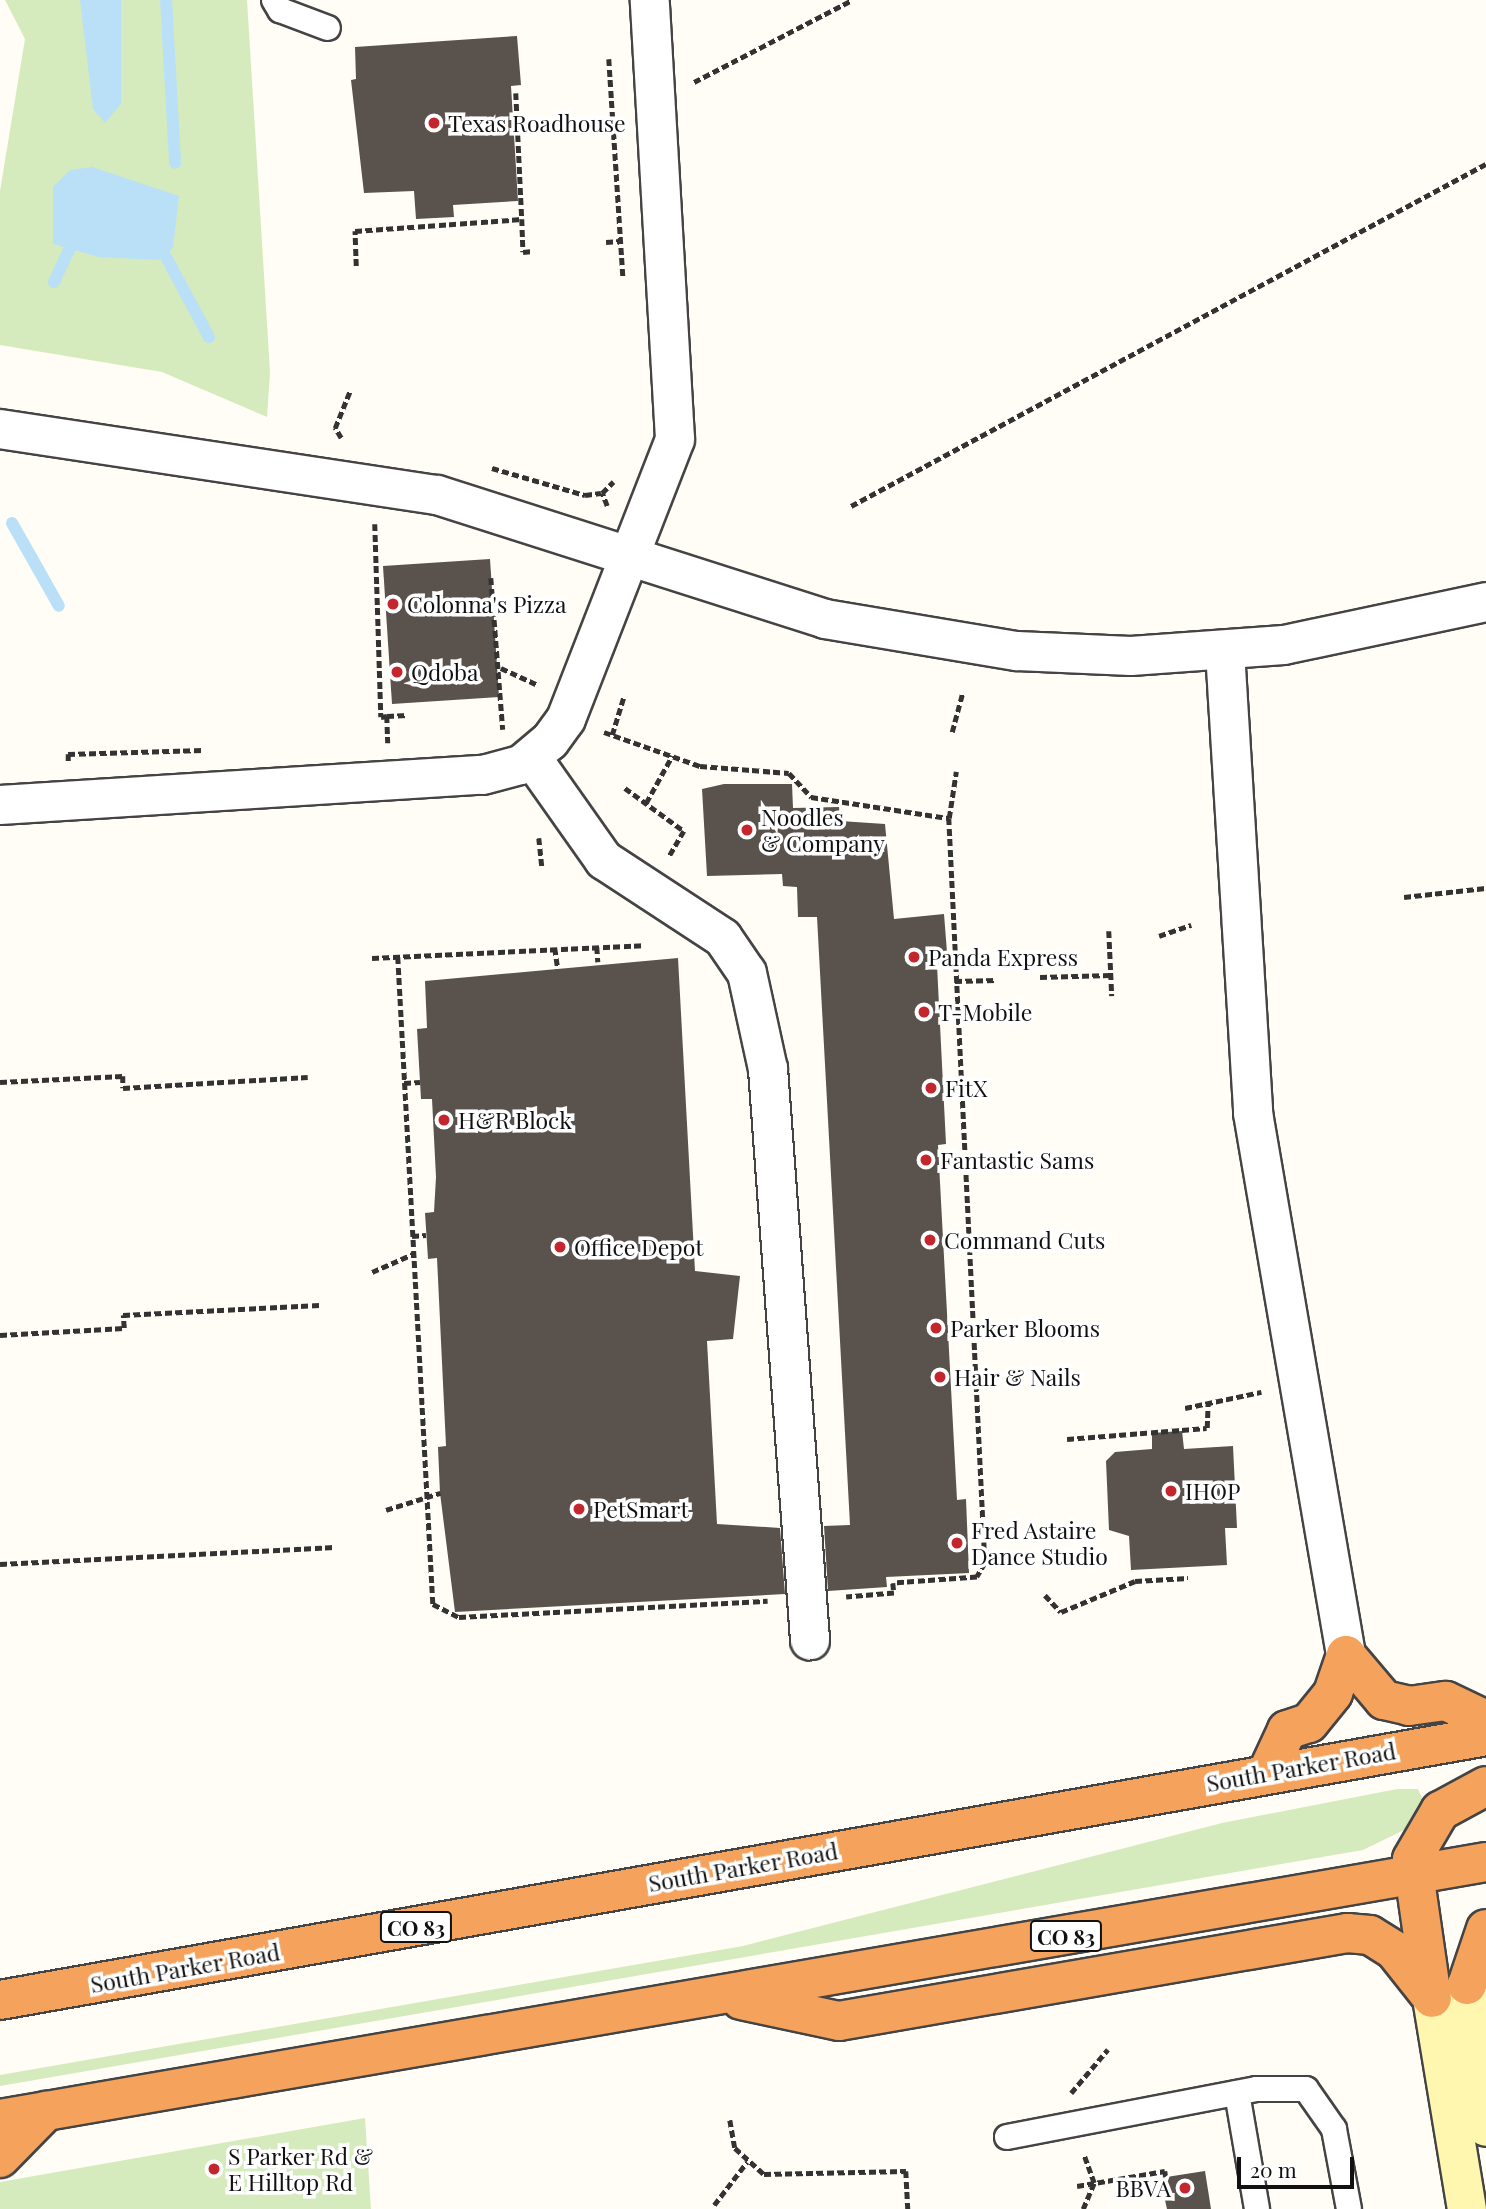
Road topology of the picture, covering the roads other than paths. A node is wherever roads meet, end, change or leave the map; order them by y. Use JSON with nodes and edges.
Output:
{"nodes":[{"id":1,"x":274,"y":0,"type":"edge"},
{"id":2,"x":650,"y":0,"type":"edge"},
{"id":3,"x":328,"y":28,"type":"dead end"},
{"id":4,"x":0,"y":429,"type":"edge"},
{"id":5,"x":630,"y":556,"type":"junction"},
{"id":6,"x":1486,"y":602,"type":"edge"},
{"id":7,"x":1225,"y":651,"type":"junction"},
{"id":8,"x":517,"y":741,"type":"junction"},
{"id":9,"x":0,"y":805,"type":"edge"},
{"id":10,"x":810,"y":1640,"type":"dead end"},
{"id":11,"x":1346,"y":1654,"type":"junction"},
{"id":12,"x":1486,"y":1720,"type":"edge"},
{"id":13,"x":1486,"y":1736,"type":"edge"},
{"id":14,"x":1268,"y":1771,"type":"junction"},
{"id":15,"x":1486,"y":1786,"type":"edge"},
{"id":16,"x":1486,"y":1862,"type":"edge"},
{"id":17,"x":1410,"y":1875,"type":"junction"},
{"id":18,"x":1486,"y":1929,"type":"edge"},
{"id":19,"x":0,"y":1980,"type":"edge"},
{"id":20,"x":75,"y":1987,"type":"junction"},
{"id":21,"x":1449,"y":1991,"type":"junction"},
{"id":22,"x":722,"y":1996,"type":"junction"},
{"id":23,"x":0,"y":2000,"type":"edge"},
{"id":24,"x":1237,"y":2093,"type":"junction"},
{"id":25,"x":46,"y":2111,"type":"junction"},
{"id":26,"x":0,"y":2119,"type":"edge"},
{"id":27,"x":1486,"y":2127,"type":"edge"},
{"id":28,"x":1007,"y":2137,"type":"dead end"},
{"id":29,"x":0,"y":2158,"type":"edge"},
{"id":30,"x":1257,"y":2209,"type":"edge"},
{"id":31,"x":1349,"y":2209,"type":"edge"},
{"id":32,"x":1467,"y":2209,"type":"edge"}],
"edges":[{"from":1,"to":3,"type":"lane"},
{"from":2,"to":5,"type":"street"},
{"from":4,"to":5,"type":"street"},
{"from":5,"to":7,"type":"street"},
{"from":5,"to":8,"type":"street"},
{"from":6,"to":7,"type":"street"},
{"from":7,"to":11,"type":"street"},
{"from":8,"to":9,"type":"street"},
{"from":8,"to":10,"type":"street"},
{"from":11,"to":12,"type":"highway"},
{"from":11,"to":14,"type":"highway"},
{"from":13,"to":14,"type":"highway","name":"South Parker Road","number":"CO 83"},
{"from":14,"to":20,"type":"highway","name":"South Parker Road","number":"CO 83"},
{"from":15,"to":17,"type":"highway"},
{"from":16,"to":17,"type":"highway","number":"CO 83"},
{"from":17,"to":21,"type":"highway"},
{"from":17,"to":22,"type":"highway","number":"CO 83"},
{"from":18,"to":21,"type":"highway"},
{"from":19,"to":20,"type":"highway"},
{"from":20,"to":23,"type":"highway","name":"South Parker Road","number":"CO 83"},
{"from":21,"to":22,"type":"highway"},
{"from":21,"to":27,"type":"street"},
{"from":21,"to":32,"type":"street"},
{"from":22,"to":25,"type":"highway","number":"CO 83"},
{"from":24,"to":28,"type":"lane"},
{"from":24,"to":30,"type":"lane"},
{"from":24,"to":31,"type":"lane"},
{"from":25,"to":26,"type":"highway","number":"CO 83"},
{"from":25,"to":29,"type":"highway"}]}
